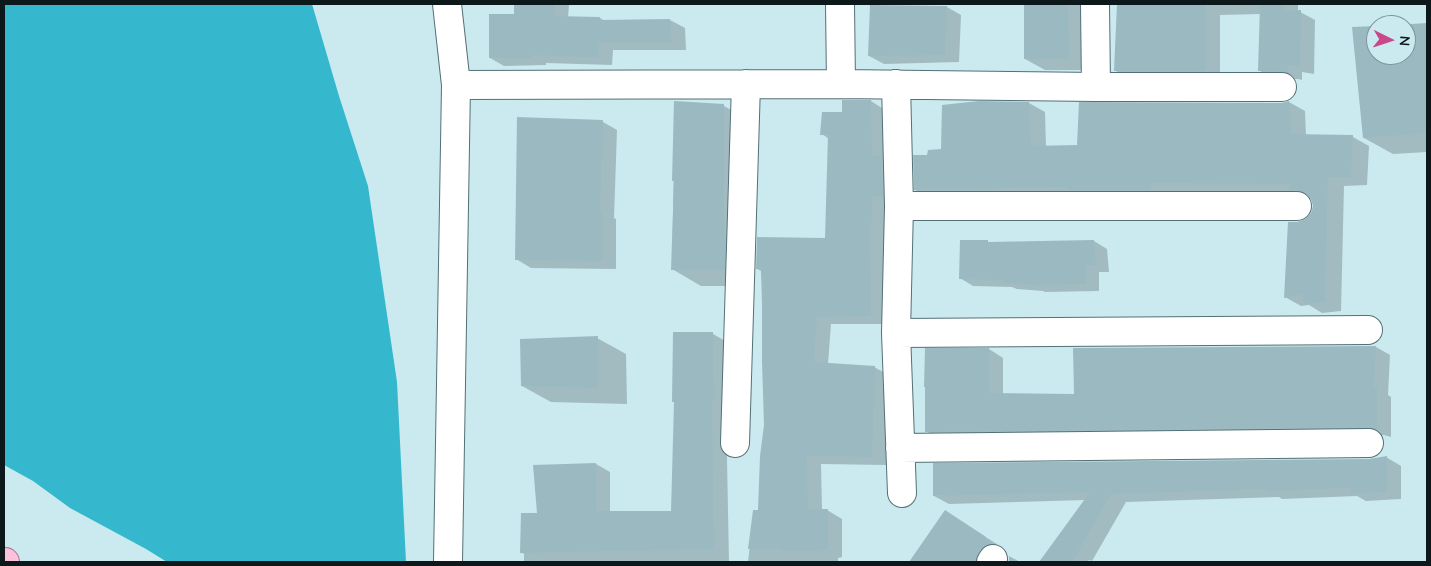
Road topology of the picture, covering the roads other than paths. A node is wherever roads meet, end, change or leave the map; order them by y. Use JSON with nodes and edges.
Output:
{"nodes":[{"id":1,"x":446,"y":4,"type":"edge"},
{"id":2,"x":840,"y":4,"type":"edge"},
{"id":3,"x":1095,"y":4,"type":"edge"},
{"id":4,"x":746,"y":84,"type":"junction"},
{"id":5,"x":841,"y":84,"type":"junction"},
{"id":6,"x":896,"y":84,"type":"junction"},
{"id":7,"x":456,"y":85,"type":"junction"},
{"id":8,"x":1096,"y":87,"type":"junction"},
{"id":9,"x":1282,"y":87,"type":"dead end"},
{"id":10,"x":899,"y":206,"type":"junction"},
{"id":11,"x":1297,"y":206,"type":"dead end"},
{"id":12,"x":1368,"y":330,"type":"dead end"},
{"id":13,"x":896,"y":333,"type":"junction"},
{"id":14,"x":736,"y":443,"type":"dead end"},
{"id":15,"x":1369,"y":443,"type":"dead end"},
{"id":16,"x":900,"y":448,"type":"junction"},
{"id":17,"x":902,"y":493,"type":"dead end"},
{"id":18,"x":448,"y":562,"type":"edge"}],
"edges":[{"from":1,"to":7,"type":"street"},
{"from":2,"to":5,"type":"street"},
{"from":3,"to":8,"type":"street"},
{"from":4,"to":5,"type":"street"},
{"from":4,"to":7,"type":"street"},
{"from":4,"to":14,"type":"street"},
{"from":5,"to":6,"type":"street"},
{"from":6,"to":8,"type":"street"},
{"from":6,"to":10,"type":"street"},
{"from":7,"to":18,"type":"street"},
{"from":8,"to":9,"type":"street"},
{"from":10,"to":11,"type":"street"},
{"from":10,"to":13,"type":"street"},
{"from":12,"to":13,"type":"street"},
{"from":13,"to":16,"type":"street"},
{"from":15,"to":16,"type":"street"},
{"from":16,"to":17,"type":"street"}]}
